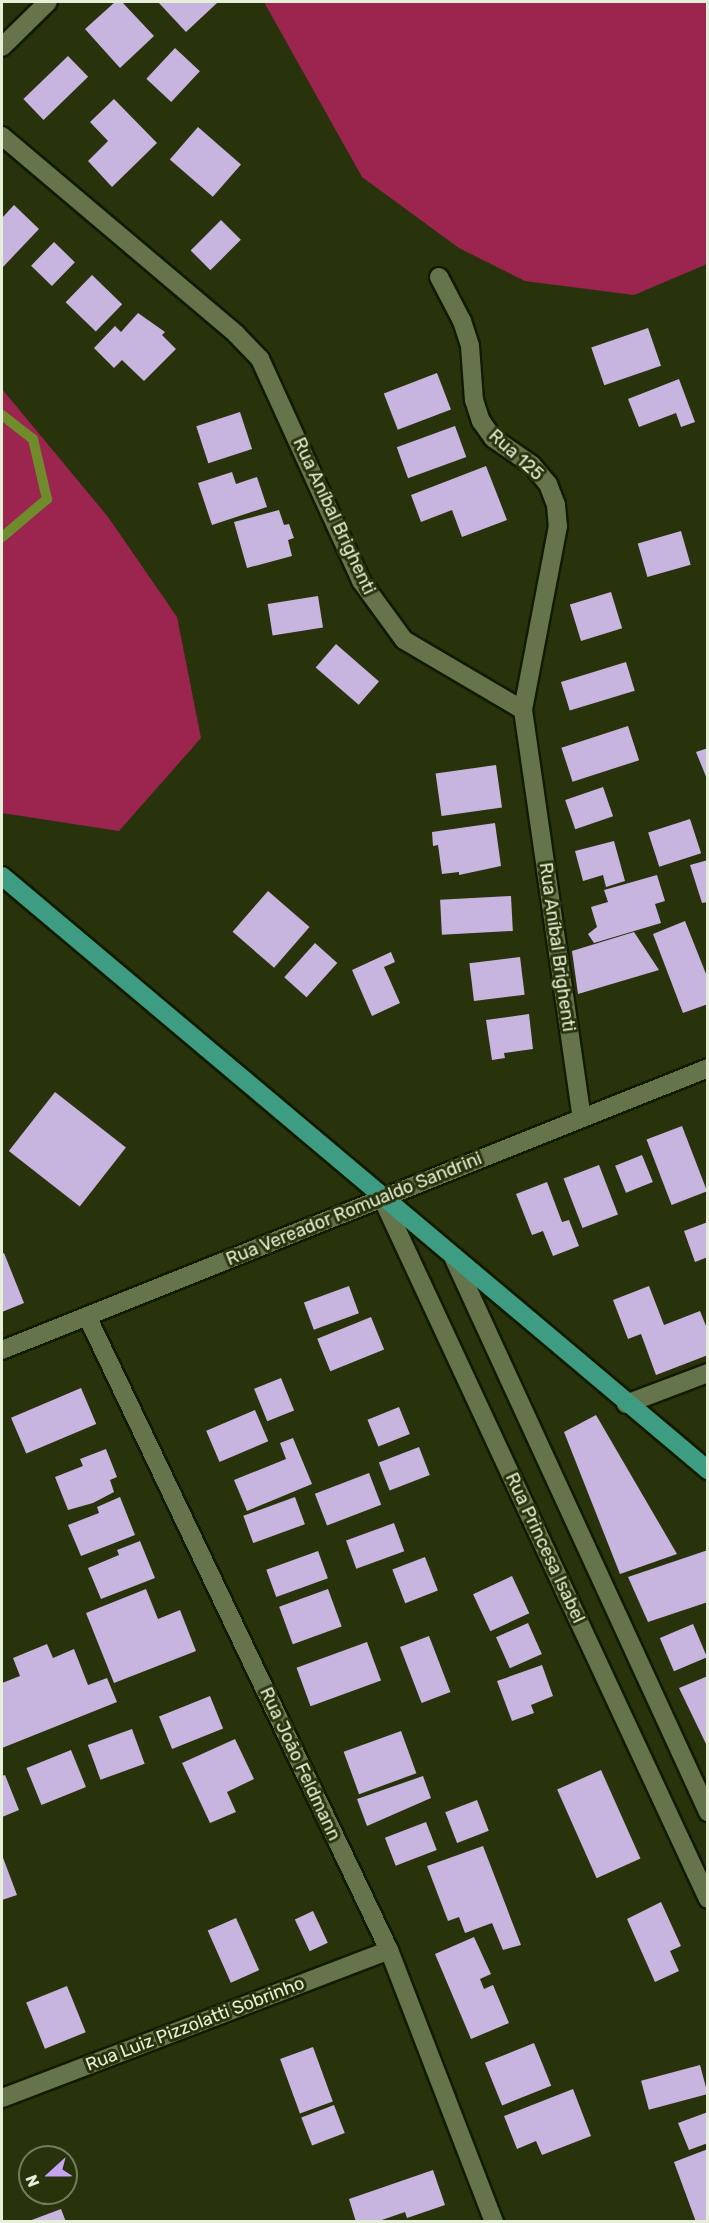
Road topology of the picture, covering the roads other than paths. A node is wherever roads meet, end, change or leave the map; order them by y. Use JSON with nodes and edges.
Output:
{"nodes":[{"id":1,"x":48,"y":2,"type":"edge"},
{"id":2,"x":2,"y":47,"type":"edge"},
{"id":3,"x":2,"y":136,"type":"edge"},
{"id":4,"x":439,"y":277,"type":"dead end"},
{"id":5,"x":523,"y":710,"type":"junction"},
{"id":6,"x":2,"y":876,"type":"edge"},
{"id":7,"x":708,"y":1068,"type":"edge"},
{"id":8,"x":582,"y":1118,"type":"junction"},
{"id":9,"x":382,"y":1198,"type":"junction"},
{"id":10,"x":454,"y":1259,"type":"junction"},
{"id":11,"x":87,"y":1316,"type":"junction"},
{"id":12,"x":2,"y":1350,"type":"edge"},
{"id":13,"x":708,"y":1373,"type":"edge"},
{"id":14,"x":626,"y":1404,"type":"junction"},
{"id":15,"x":708,"y":1470,"type":"edge"},
{"id":16,"x":708,"y":1812,"type":"edge"},
{"id":17,"x":708,"y":1899,"type":"edge"},
{"id":18,"x":389,"y":1950,"type":"junction"},
{"id":19,"x":2,"y":2098,"type":"edge"},
{"id":20,"x":494,"y":2222,"type":"edge"}],
"edges":[{"from":1,"to":2,"type":"street"},
{"from":3,"to":5,"type":"street","name":"Rua Aníbal Brighenti"},
{"from":4,"to":5,"type":"street","name":"Rua 125"},
{"from":5,"to":8,"type":"street","name":"Rua Aníbal Brighenti"},
{"from":6,"to":9,"type":"main road"},
{"from":7,"to":8,"type":"street","name":"Rua Vereador Romualdo Sandrini"},
{"from":8,"to":9,"type":"street","name":"Rua Vereador Romualdo Sandrini"},
{"from":9,"to":10,"type":"main road"},
{"from":9,"to":11,"type":"street","name":"Rua Vereador Romualdo Sandrini"},
{"from":9,"to":17,"type":"street","name":"Rua Princesa Isabel"},
{"from":10,"to":14,"type":"main road"},
{"from":10,"to":16,"type":"street","name":"Rua Princesa Isabel"},
{"from":11,"to":12,"type":"street","name":"Rua Vereador Romualdo Sandrini"},
{"from":11,"to":18,"type":"street","name":"Rua João Feldmann"},
{"from":13,"to":14,"type":"street"},
{"from":14,"to":15,"type":"main road"},
{"from":18,"to":19,"type":"street","name":"Rua Luiz Pizzolatti Sobrinho"},
{"from":18,"to":20,"type":"street","name":"Rua João Feldmann"}]}
